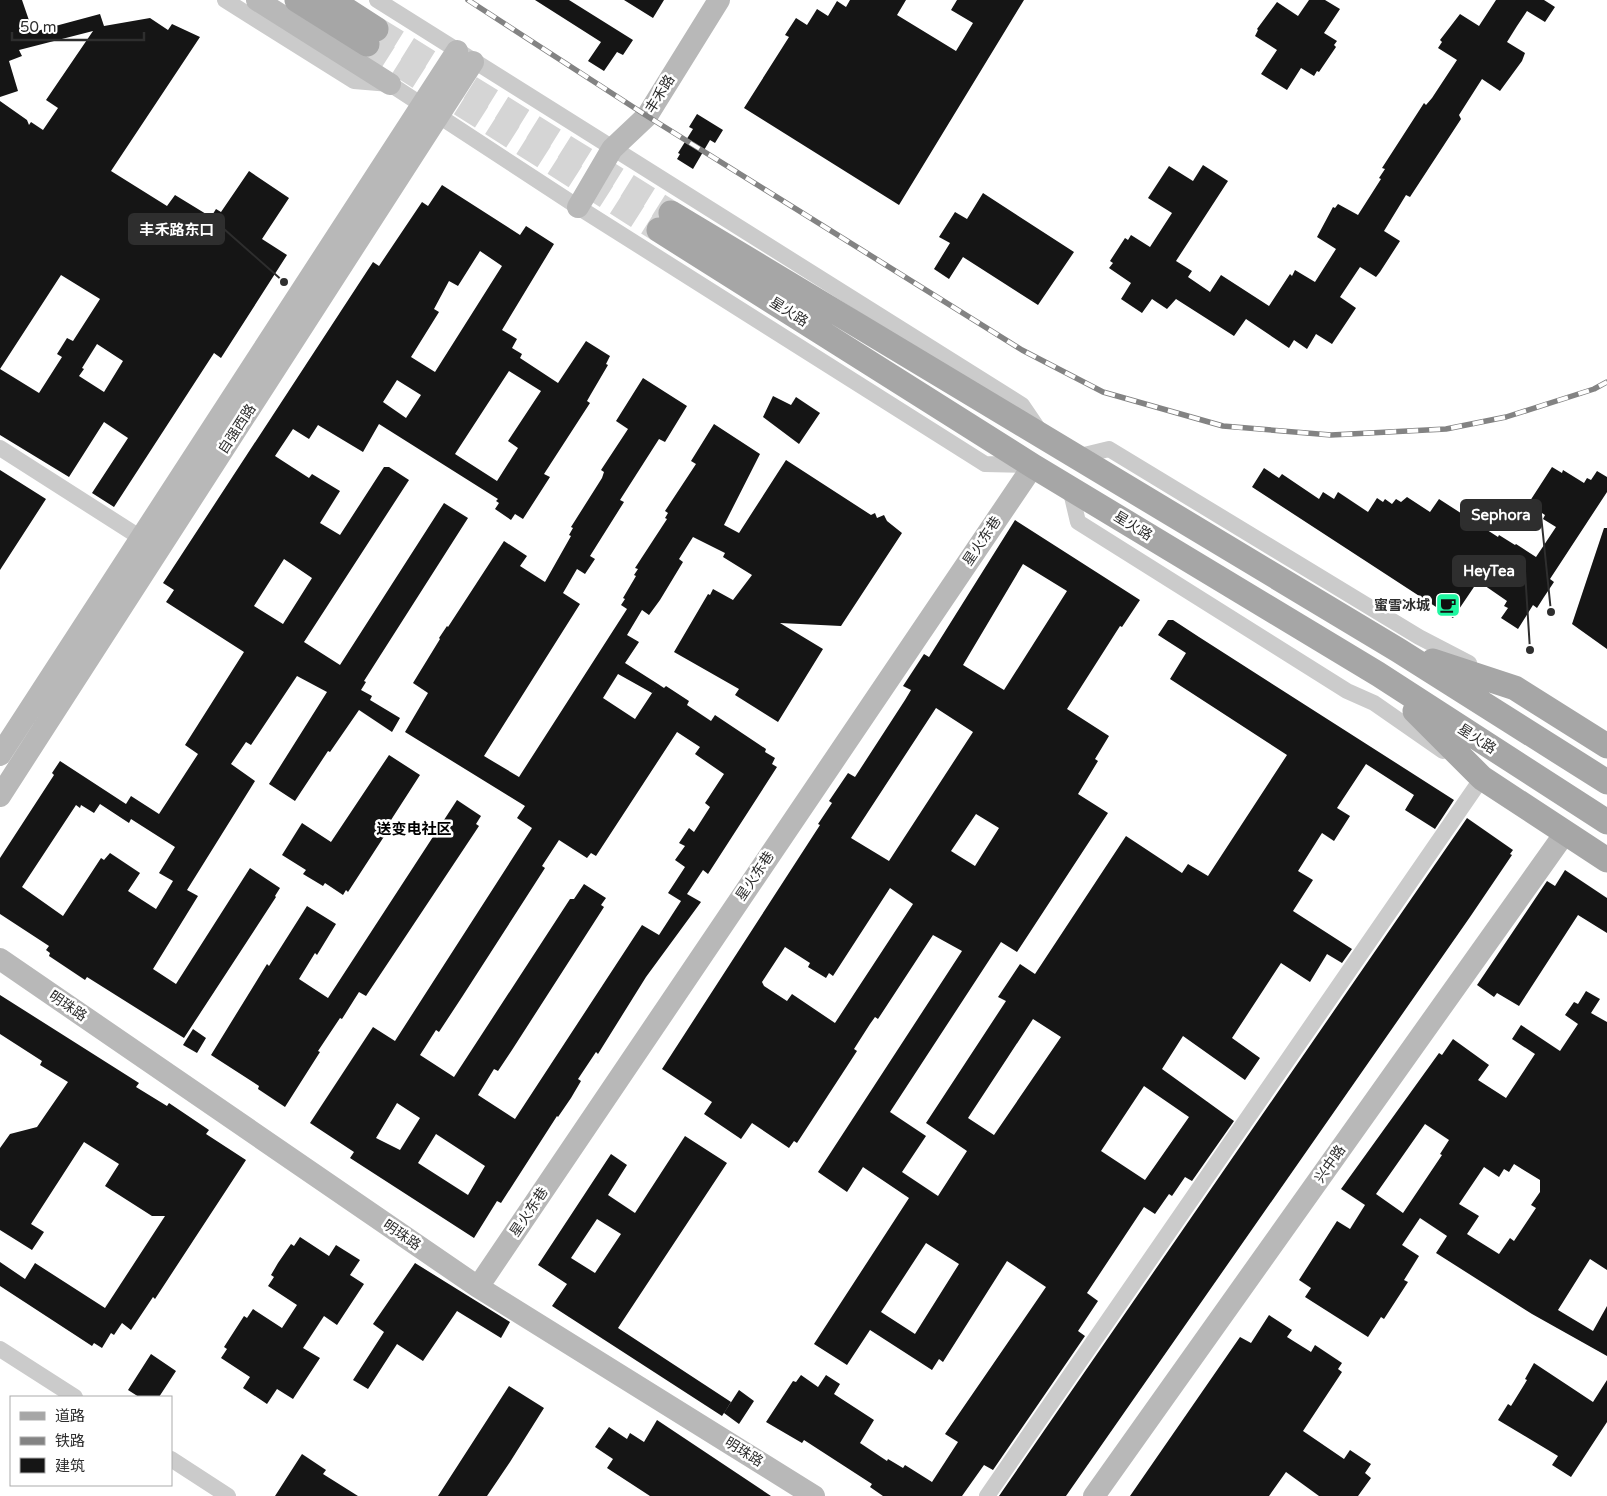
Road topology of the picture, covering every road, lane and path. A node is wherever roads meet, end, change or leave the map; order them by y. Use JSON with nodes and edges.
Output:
{"nodes":[{"id":1,"x":225,"y":0,"type":"edge"},
{"id":2,"x":256,"y":0,"type":"edge"},
{"id":3,"x":297,"y":0,"type":"edge"},
{"id":4,"x":331,"y":0,"type":"edge"},
{"id":5,"x":377,"y":0,"type":"edge"},
{"id":6,"x":719,"y":0,"type":"edge"},
{"id":7,"x":465,"y":56,"type":"junction"},
{"id":8,"x":390,"y":84,"type":"junction"},
{"id":9,"x":431,"y":111,"type":"junction"},
{"id":10,"x":612,"y":149,"type":"junction"},
{"id":11,"x":578,"y":207,"type":"junction"},
{"id":12,"x":1046,"y":440,"type":"junction"},
{"id":13,"x":0,"y":448,"type":"edge"},
{"id":14,"x":1076,"y":458,"type":"junction"},
{"id":15,"x":1033,"y":466,"type":"junction"},
{"id":16,"x":1070,"y":488,"type":"junction"},
{"id":17,"x":141,"y":538,"type":"junction"},
{"id":18,"x":1398,"y":650,"type":"junction"},
{"id":19,"x":1378,"y":674,"type":"junction"},
{"id":20,"x":1515,"y":688,"type":"junction"},
{"id":21,"x":1607,"y":746,"type":"edge"},
{"id":22,"x":0,"y":755,"type":"edge"},
{"id":23,"x":1482,"y":778,"type":"junction"},
{"id":24,"x":1607,"y":782,"type":"edge"},
{"id":25,"x":0,"y":796,"type":"edge"},
{"id":26,"x":1607,"y":822,"type":"edge"},
{"id":27,"x":1565,"y":833,"type":"junction"},
{"id":28,"x":1607,"y":860,"type":"edge"},
{"id":29,"x":0,"y":959,"type":"edge"},
{"id":30,"x":478,"y":1287,"type":"junction"},
{"id":31,"x":0,"y":1349,"type":"edge"},
{"id":32,"x":73,"y":1396,"type":"edge"},
{"id":33,"x":172,"y":1461,"type":"edge"},
{"id":34,"x":228,"y":1496,"type":"edge"},
{"id":35,"x":814,"y":1496,"type":"edge"},
{"id":36,"x":988,"y":1496,"type":"edge"},
{"id":37,"x":1094,"y":1496,"type":"edge"}],
"edges":[{"from":1,"to":8,"type":"street"},
{"from":2,"to":8,"type":"street"},
{"from":3,"to":4,"type":"main road"},
{"from":5,"to":7,"type":"street"},
{"from":6,"to":10,"type":"street","name":"丰禾路"},
{"from":7,"to":9,"type":"street","name":"自强西路"},
{"from":7,"to":10,"type":"street"},
{"from":8,"to":9,"type":"street"},
{"from":9,"to":11,"type":"street"},
{"from":9,"to":17,"type":"street","name":"自强西路"},
{"from":9,"to":25,"type":"street","name":"自强西路"},
{"from":10,"to":11,"type":"street","name":"丰禾路"},
{"from":10,"to":12,"type":"street"},
{"from":11,"to":15,"type":"street"},
{"from":12,"to":14,"type":"main road","name":"星火路"},
{"from":12,"to":15,"type":"main road","name":"星火路"},
{"from":13,"to":17,"type":"street"},
{"from":14,"to":18,"type":"main road","name":"星火路"},
{"from":14,"to":20,"type":"street"},
{"from":15,"to":16,"type":"main road","name":"星火路"},
{"from":15,"to":30,"type":"street","name":"星火东巷"},
{"from":16,"to":19,"type":"main road","name":"星火路"},
{"from":16,"to":23,"type":"street"},
{"from":17,"to":22,"type":"street","name":"自强西路"},
{"from":18,"to":20,"type":"main road"},
{"from":18,"to":24,"type":"main road","name":"星火路"},
{"from":19,"to":23,"type":"main road"},
{"from":19,"to":26,"type":"main road","name":"星火路"},
{"from":20,"to":21,"type":"main road"},
{"from":23,"to":27,"type":"main road"},
{"from":23,"to":36,"type":"street"},
{"from":27,"to":28,"type":"main road"},
{"from":27,"to":37,"type":"street","name":"兴中路"},
{"from":29,"to":30,"type":"street","name":"明珠路"},
{"from":30,"to":35,"type":"street","name":"明珠路"},
{"from":31,"to":32,"type":"street"},
{"from":33,"to":34,"type":"street"}]}
